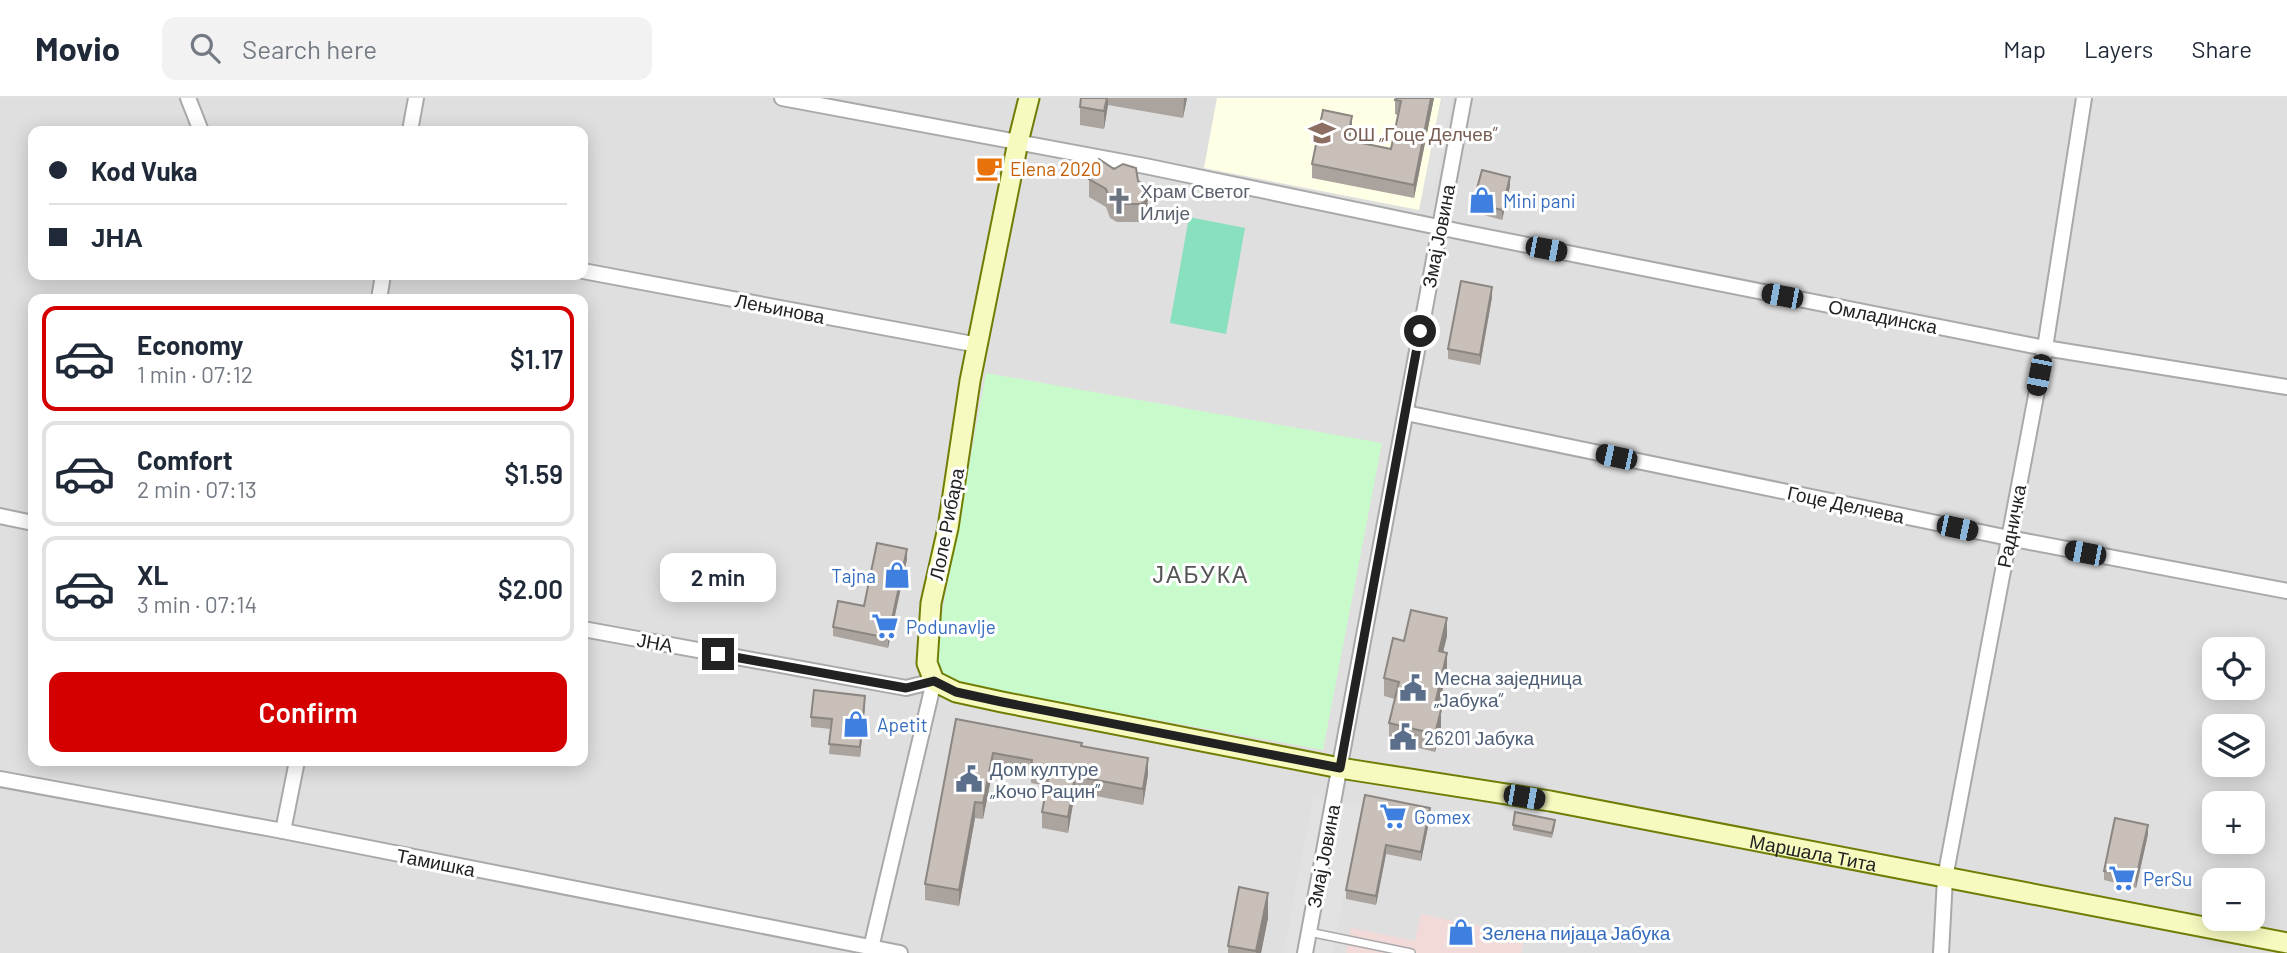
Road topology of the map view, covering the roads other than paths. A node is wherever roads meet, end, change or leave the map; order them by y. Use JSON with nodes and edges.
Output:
{"nodes":[{"id":1,"x":188,"y":98,"type":"edge"},
{"id":2,"x":416,"y":98,"type":"edge"},
{"id":3,"x":782,"y":98,"type":"edge"},
{"id":4,"x":1029,"y":98,"type":"edge"},
{"id":5,"x":1464,"y":98,"type":"edge"},
{"id":6,"x":2084,"y":98,"type":"edge"},
{"id":7,"x":199,"y":126,"type":"edge"},
{"id":8,"x":411,"y":126,"type":"edge"},
{"id":9,"x":1018,"y":142,"type":"junction"},
{"id":10,"x":1439,"y":228,"type":"junction"},
{"id":11,"x":588,"y":272,"type":"edge"},
{"id":12,"x":978,"y":345,"type":"junction"},
{"id":13,"x":2045,"y":348,"type":"junction"},
{"id":14,"x":2287,"y":387,"type":"edge"},
{"id":15,"x":1406,"y":413,"type":"junction"},
{"id":16,"x":0,"y":516,"type":"edge"},
{"id":17,"x":28,"y":522,"type":"edge"},
{"id":18,"x":2009,"y":538,"type":"junction"},
{"id":19,"x":2287,"y":591,"type":"edge"},
{"id":20,"x":588,"y":630,"type":"edge"},
{"id":21,"x":934,"y":681,"type":"junction"},
{"id":22,"x":296,"y":766,"type":"edge"},
{"id":23,"x":1340,"y":768,"type":"junction"},
{"id":24,"x":0,"y":779,"type":"edge"},
{"id":25,"x":283,"y":831,"type":"junction"},
{"id":26,"x":1945,"y":878,"type":"junction"},
{"id":27,"x":1309,"y":932,"type":"junction"},
{"id":28,"x":2287,"y":943,"type":"edge"},
{"id":29,"x":871,"y":948,"type":"junction"},
{"id":30,"x":900,"y":953,"type":"edge"},
{"id":31,"x":1305,"y":953,"type":"edge"},
{"id":32,"x":1411,"y":953,"type":"edge"},
{"id":33,"x":1941,"y":953,"type":"edge"}],
"edges":[{"from":1,"to":7,"type":"street"},
{"from":2,"to":8,"type":"street"},
{"from":3,"to":9,"type":"street","name":"Омладинска"},
{"from":4,"to":9,"type":"main road","name":"Лоле Рибара"},
{"from":5,"to":10,"type":"street","name":"Змај Јовина"},
{"from":6,"to":13,"type":"street","name":"Радничка"},
{"from":9,"to":10,"type":"street","name":"Омладинска"},
{"from":9,"to":12,"type":"main road","name":"Лоле Рибара"},
{"from":10,"to":13,"type":"street","name":"Омладинска"},
{"from":10,"to":15,"type":"street","name":"Змај Јовина"},
{"from":11,"to":12,"type":"street","name":"Лењинова"},
{"from":12,"to":21,"type":"main road","name":"Лоле Рибара"},
{"from":13,"to":14,"type":"street","name":"Омладинска"},
{"from":13,"to":18,"type":"street","name":"Радничка"},
{"from":15,"to":18,"type":"street","name":"Гоце Делчева"},
{"from":15,"to":23,"type":"street","name":"Змај Јовина"},
{"from":16,"to":17,"type":"street"},
{"from":18,"to":19,"type":"street","name":"Гоце Делчева"},
{"from":18,"to":26,"type":"street","name":"Радничка"},
{"from":20,"to":21,"type":"street","name":"ЈНА"},
{"from":21,"to":23,"type":"main road","name":"Маршала Тита"},
{"from":21,"to":29,"type":"street","name":"Лоле Рибара"},
{"from":22,"to":25,"type":"street"},
{"from":23,"to":26,"type":"main road","name":"Маршала Тита"},
{"from":23,"to":27,"type":"street","name":"Змај Јовина"},
{"from":24,"to":25,"type":"street","name":"Тамишка"},
{"from":25,"to":29,"type":"street","name":"Тамишка"},
{"from":26,"to":28,"type":"main road","name":"Маршала Тита"},
{"from":26,"to":33,"type":"street","name":"Радничка"},
{"from":27,"to":31,"type":"street","name":"Змај Јовина"},
{"from":27,"to":32,"type":"lane"},
{"from":29,"to":30,"type":"street","name":"Тамишка"}]}
